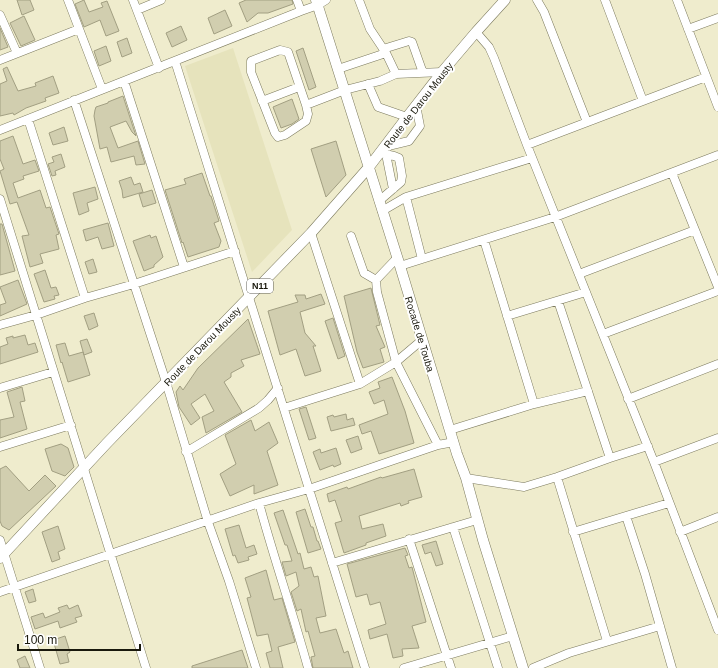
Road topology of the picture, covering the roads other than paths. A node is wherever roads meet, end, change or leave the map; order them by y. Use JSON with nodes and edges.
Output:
{"nodes":[{"id":1,"x":68,"y":0,"type":"edge"},
{"id":2,"x":133,"y":0,"type":"edge"},
{"id":3,"x":162,"y":0,"type":"edge"},
{"id":4,"x":298,"y":0,"type":"edge"},
{"id":5,"x":359,"y":0,"type":"edge"},
{"id":6,"x":505,"y":0,"type":"edge"},
{"id":7,"x":537,"y":0,"type":"edge"},
{"id":8,"x":605,"y":0,"type":"edge"},
{"id":9,"x":676,"y":0,"type":"edge"},
{"id":10,"x":320,"y":2,"type":"edge"},
{"id":11,"x":137,"y":10,"type":"junction"},
{"id":12,"x":301,"y":11,"type":"junction"},
{"id":13,"x":0,"y":15,"type":"edge"},
{"id":14,"x":718,"y":18,"type":"edge"},
{"id":15,"x":79,"y":29,"type":"junction"},
{"id":16,"x":688,"y":29,"type":"junction"},
{"id":17,"x":476,"y":32,"type":"junction"},
{"id":18,"x":384,"y":51,"type":"junction"},
{"id":19,"x":17,"y":53,"type":"junction"},
{"id":20,"x":0,"y":60,"type":"edge"},
{"id":21,"x":175,"y":61,"type":"junction"},
{"id":22,"x":159,"y":68,"type":"junction"},
{"id":23,"x":338,"y":69,"type":"junction"},
{"id":24,"x":442,"y":72,"type":"junction"},
{"id":25,"x":423,"y":73,"type":"junction"},
{"id":26,"x":396,"y":74,"type":"junction"},
{"id":27,"x":706,"y":77,"type":"junction"},
{"id":28,"x":124,"y":81,"type":"junction"},
{"id":29,"x":368,"y":84,"type":"junction"},
{"id":30,"x":299,"y":87,"type":"junction"},
{"id":31,"x":102,"y":89,"type":"junction"},
{"id":32,"x":345,"y":90,"type":"junction"},
{"id":33,"x":74,"y":100,"type":"junction"},
{"id":34,"x":643,"y":101,"type":"junction"},
{"id":35,"x":262,"y":102,"type":"junction"},
{"id":36,"x":306,"y":105,"type":"junction"},
{"id":37,"x":416,"y":105,"type":"junction"},
{"id":38,"x":718,"y":107,"type":"edge"},
{"id":39,"x":407,"y":116,"type":"junction"},
{"id":40,"x":28,"y":119,"type":"junction"},
{"id":41,"x":587,"y":122,"type":"junction"},
{"id":42,"x":0,"y":130,"type":"edge"},
{"id":43,"x":527,"y":145,"type":"junction"},
{"id":44,"x":384,"y":151,"type":"junction"},
{"id":45,"x":718,"y":155,"type":"edge"},
{"id":46,"x":532,"y":158,"type":"junction"},
{"id":47,"x":369,"y":167,"type":"junction"},
{"id":48,"x":672,"y":173,"type":"junction"},
{"id":49,"x":406,"y":197,"type":"junction"},
{"id":50,"x":0,"y":199,"type":"edge"},
{"id":51,"x":380,"y":206,"type":"junction"},
{"id":52,"x":555,"y":217,"type":"junction"},
{"id":53,"x":695,"y":230,"type":"junction"},
{"id":54,"x":311,"y":233,"type":"junction"},
{"id":55,"x":351,"y":236,"type":"dead end"},
{"id":56,"x":484,"y":240,"type":"junction"},
{"id":57,"x":235,"y":251,"type":"junction"},
{"id":58,"x":422,"y":259,"type":"junction"},
{"id":59,"x":398,"y":262,"type":"junction"},
{"id":60,"x":184,"y":267,"type":"junction"},
{"id":61,"x":579,"y":274,"type":"junction"},
{"id":62,"x":376,"y":280,"type":"junction"},
{"id":63,"x":134,"y":284,"type":"junction"},
{"id":64,"x":718,"y":287,"type":"edge"},
{"id":65,"x":718,"y":291,"type":"edge"},
{"id":66,"x":586,"y":292,"type":"junction"},
{"id":67,"x":249,"y":297,"type":"junction"},
{"id":68,"x":85,"y":298,"type":"junction"},
{"id":69,"x":558,"y":301,"type":"junction"},
{"id":70,"x":36,"y":315,"type":"junction"},
{"id":71,"x":507,"y":316,"type":"junction"},
{"id":72,"x":0,"y":325,"type":"edge"},
{"id":73,"x":603,"y":334,"type":"junction"},
{"id":74,"x":422,"y":340,"type":"junction"},
{"id":75,"x":396,"y":362,"type":"junction"},
{"id":76,"x":718,"y":364,"type":"edge"},
{"id":77,"x":53,"y":372,"type":"junction"},
{"id":78,"x":166,"y":382,"type":"junction"},
{"id":79,"x":360,"y":384,"type":"junction"},
{"id":80,"x":0,"y":388,"type":"edge"},
{"id":81,"x":278,"y":388,"type":"junction"},
{"id":82,"x":588,"y":390,"type":"junction"},
{"id":83,"x":628,"y":398,"type":"junction"},
{"id":84,"x":534,"y":404,"type":"junction"},
{"id":85,"x":284,"y":408,"type":"junction"},
{"id":86,"x":71,"y":425,"type":"junction"},
{"id":87,"x":450,"y":430,"type":"junction"},
{"id":88,"x":718,"y":438,"type":"edge"},
{"id":89,"x":454,"y":442,"type":"junction"},
{"id":90,"x":438,"y":446,"type":"junction"},
{"id":91,"x":648,"y":446,"type":"junction"},
{"id":92,"x":0,"y":447,"type":"edge"},
{"id":93,"x":186,"y":452,"type":"junction"},
{"id":94,"x":610,"y":458,"type":"junction"},
{"id":95,"x":654,"y":462,"type":"junction"},
{"id":96,"x":84,"y":468,"type":"junction"},
{"id":97,"x":557,"y":477,"type":"junction"},
{"id":98,"x":466,"y":478,"type":"junction"},
{"id":99,"x":309,"y":489,"type":"junction"},
{"id":100,"x":669,"y":503,"type":"junction"},
{"id":101,"x":259,"y":504,"type":"junction"},
{"id":102,"x":626,"y":516,"type":"junction"},
{"id":103,"x":718,"y":517,"type":"edge"},
{"id":104,"x":477,"y":520,"type":"junction"},
{"id":105,"x":208,"y":522,"type":"junction"},
{"id":106,"x":453,"y":527,"type":"junction"},
{"id":107,"x":573,"y":532,"type":"junction"},
{"id":108,"x":680,"y":532,"type":"junction"},
{"id":109,"x":409,"y":539,"type":"junction"},
{"id":110,"x":0,"y":540,"type":"edge"},
{"id":111,"x":110,"y":554,"type":"junction"},
{"id":112,"x":2,"y":556,"type":"edge"},
{"id":113,"x":332,"y":563,"type":"junction"},
{"id":114,"x":14,"y":587,"type":"junction"},
{"id":115,"x":0,"y":592,"type":"edge"},
{"id":116,"x":660,"y":626,"type":"junction"},
{"id":117,"x":718,"y":630,"type":"edge"},
{"id":118,"x":513,"y":636,"type":"junction"},
{"id":119,"x":607,"y":641,"type":"junction"},
{"id":120,"x":490,"y":642,"type":"junction"},
{"id":121,"x":447,"y":655,"type":"junction"},
{"id":122,"x":40,"y":668,"type":"edge"},
{"id":123,"x":146,"y":668,"type":"edge"},
{"id":124,"x":256,"y":668,"type":"edge"},
{"id":125,"x":308,"y":668,"type":"edge"},
{"id":126,"x":365,"y":668,"type":"edge"},
{"id":127,"x":404,"y":668,"type":"edge"},
{"id":128,"x":451,"y":668,"type":"edge"},
{"id":129,"x":498,"y":668,"type":"edge"},
{"id":130,"x":523,"y":668,"type":"edge"},
{"id":131,"x":533,"y":668,"type":"edge"},
{"id":132,"x":672,"y":668,"type":"edge"}],
"edges":[{"from":1,"to":15,"type":"street"},
{"from":2,"to":11,"type":"street"},
{"from":3,"to":11,"type":"street"},
{"from":4,"to":12,"type":"street"},
{"from":5,"to":18,"type":"street"},
{"from":6,"to":17,"type":"main road","name":"Route de Darou Mousty","number":"N11"},
{"from":7,"to":41,"type":"street"},
{"from":8,"to":34,"type":"street"},
{"from":9,"to":16,"type":"street"},
{"from":10,"to":12,"type":"street"},
{"from":10,"to":23,"type":"main road","name":"Rocade de Touba"},
{"from":11,"to":22,"type":"street"},
{"from":12,"to":21,"type":"street"},
{"from":13,"to":19,"type":"street"},
{"from":14,"to":16,"type":"street"},
{"from":15,"to":19,"type":"street"},
{"from":15,"to":31,"type":"street"},
{"from":16,"to":27,"type":"street"},
{"from":17,"to":24,"type":"main road","name":"Route de Darou Mousty","number":"N11"},
{"from":17,"to":43,"type":"street"},
{"from":18,"to":23,"type":"street"},
{"from":18,"to":25,"type":"street"},
{"from":18,"to":26,"type":"street"},
{"from":19,"to":20,"type":"street"},
{"from":21,"to":22,"type":"street"},
{"from":21,"to":57,"type":"street"},
{"from":22,"to":28,"type":"street"},
{"from":23,"to":32,"type":"main road","name":"Rocade de Touba"},
{"from":24,"to":25,"type":"street"},
{"from":24,"to":37,"type":"main road","name":"Route de Darou Mousty","number":"N11"},
{"from":25,"to":26,"type":"street"},
{"from":26,"to":29,"type":"street"},
{"from":27,"to":34,"type":"street"},
{"from":27,"to":38,"type":"street"},
{"from":28,"to":31,"type":"street"},
{"from":28,"to":60,"type":"street"},
{"from":29,"to":32,"type":"street"},
{"from":29,"to":39,"type":"street"},
{"from":30,"to":35,"type":"street"},
{"from":30,"to":35,"type":"street"},
{"from":30,"to":36,"type":"street"},
{"from":31,"to":33,"type":"street"},
{"from":32,"to":36,"type":"street"},
{"from":32,"to":47,"type":"main road","name":"Rocade de Touba"},
{"from":33,"to":40,"type":"street"},
{"from":33,"to":63,"type":"street"},
{"from":34,"to":41,"type":"street"},
{"from":35,"to":36,"type":"street"},
{"from":37,"to":39,"type":"main road","name":"Route de Darou Mousty","number":"N11"},
{"from":37,"to":44,"type":"street"},
{"from":39,"to":44,"type":"main road","name":"Route de Darou Mousty","number":"N11"},
{"from":40,"to":42,"type":"street"},
{"from":40,"to":68,"type":"street"},
{"from":41,"to":43,"type":"street"},
{"from":43,"to":46,"type":"street"},
{"from":44,"to":47,"type":"main road","name":"Route de Darou Mousty","number":"N11"},
{"from":44,"to":51,"type":"street"},
{"from":45,"to":48,"type":"street"},
{"from":46,"to":49,"type":"street"},
{"from":46,"to":52,"type":"street"},
{"from":47,"to":51,"type":"main road","name":"Rocade de Touba"},
{"from":47,"to":54,"type":"main road","name":"Route de Darou Mousty","number":"N11"},
{"from":48,"to":52,"type":"street"},
{"from":48,"to":53,"type":"street"},
{"from":49,"to":51,"type":"street"},
{"from":49,"to":58,"type":"street"},
{"from":50,"to":70,"type":"street"},
{"from":51,"to":59,"type":"main road","name":"Rocade de Touba"},
{"from":52,"to":56,"type":"street"},
{"from":52,"to":61,"type":"street"},
{"from":53,"to":61,"type":"street"},
{"from":53,"to":64,"type":"street"},
{"from":54,"to":67,"type":"main road","name":"Route de Darou Mousty","number":"N11"},
{"from":54,"to":79,"type":"street"},
{"from":55,"to":62,"type":"street"},
{"from":56,"to":58,"type":"street"},
{"from":56,"to":71,"type":"street"},
{"from":57,"to":60,"type":"street"},
{"from":57,"to":67,"type":"street"},
{"from":58,"to":59,"type":"street"},
{"from":59,"to":62,"type":"street"},
{"from":59,"to":74,"type":"main road","name":"Rocade de Touba"},
{"from":60,"to":63,"type":"street"},
{"from":61,"to":66,"type":"street"},
{"from":62,"to":75,"type":"street"},
{"from":63,"to":68,"type":"street"},
{"from":63,"to":78,"type":"street"},
{"from":65,"to":73,"type":"street"},
{"from":66,"to":69,"type":"street"},
{"from":66,"to":73,"type":"street"},
{"from":67,"to":78,"type":"main road","name":"Route de Darou Mousty","number":"N11"},
{"from":67,"to":81,"type":"street"},
{"from":68,"to":70,"type":"street"},
{"from":69,"to":71,"type":"street"},
{"from":69,"to":82,"type":"street"},
{"from":70,"to":72,"type":"street"},
{"from":70,"to":77,"type":"street"},
{"from":71,"to":84,"type":"street"},
{"from":73,"to":83,"type":"street"},
{"from":74,"to":75,"type":"street"},
{"from":74,"to":87,"type":"main road","name":"Rocade de Touba"},
{"from":75,"to":79,"type":"street"},
{"from":75,"to":90,"type":"street"},
{"from":76,"to":83,"type":"street"},
{"from":77,"to":80,"type":"street"},
{"from":77,"to":86,"type":"street"},
{"from":78,"to":93,"type":"street"},
{"from":78,"to":96,"type":"main road","name":"Route de Darou Mousty","number":"N11"},
{"from":79,"to":85,"type":"street"},
{"from":81,"to":85,"type":"street"},
{"from":81,"to":93,"type":"street"},
{"from":82,"to":84,"type":"street"},
{"from":82,"to":94,"type":"street"},
{"from":83,"to":91,"type":"street"},
{"from":84,"to":87,"type":"street"},
{"from":85,"to":99,"type":"street"},
{"from":86,"to":92,"type":"street"},
{"from":86,"to":96,"type":"street"},
{"from":87,"to":89,"type":"main road","name":"Rocade de Touba"},
{"from":88,"to":95,"type":"street"},
{"from":89,"to":90,"type":"street"},
{"from":89,"to":98,"type":"main road","name":"Rocade de Touba"},
{"from":90,"to":99,"type":"street"},
{"from":91,"to":94,"type":"street"},
{"from":91,"to":95,"type":"street"},
{"from":93,"to":105,"type":"street"},
{"from":94,"to":97,"type":"street"},
{"from":95,"to":100,"type":"street"},
{"from":96,"to":111,"type":"street"},
{"from":96,"to":112,"type":"main road","name":"Route de Darou Mousty","number":"N11"},
{"from":97,"to":98,"type":"street"},
{"from":97,"to":107,"type":"street"},
{"from":98,"to":104,"type":"main road","name":"Rocade de Touba"},
{"from":99,"to":101,"type":"street"},
{"from":99,"to":113,"type":"street"},
{"from":100,"to":102,"type":"street"},
{"from":100,"to":108,"type":"street"},
{"from":101,"to":105,"type":"street"},
{"from":101,"to":125,"type":"street"},
{"from":102,"to":107,"type":"street"},
{"from":102,"to":116,"type":"street"},
{"from":103,"to":108,"type":"street"},
{"from":104,"to":106,"type":"street"},
{"from":104,"to":118,"type":"main road","name":"Rocade de Touba"},
{"from":105,"to":111,"type":"street"},
{"from":105,"to":124,"type":"street"},
{"from":106,"to":109,"type":"street"},
{"from":106,"to":120,"type":"street"},
{"from":107,"to":119,"type":"street"},
{"from":108,"to":117,"type":"street"},
{"from":109,"to":113,"type":"street"},
{"from":109,"to":121,"type":"street"},
{"from":110,"to":112,"type":"street"},
{"from":111,"to":114,"type":"street"},
{"from":111,"to":123,"type":"street"},
{"from":112,"to":114,"type":"street"},
{"from":113,"to":126,"type":"street"},
{"from":114,"to":115,"type":"street"},
{"from":114,"to":122,"type":"street"},
{"from":116,"to":119,"type":"street"},
{"from":116,"to":132,"type":"street"},
{"from":118,"to":120,"type":"street"},
{"from":118,"to":130,"type":"main road","name":"Rocade de Touba"},
{"from":119,"to":131,"type":"street"},
{"from":120,"to":121,"type":"street"},
{"from":120,"to":129,"type":"street"},
{"from":121,"to":127,"type":"street"},
{"from":121,"to":128,"type":"street"}]}
